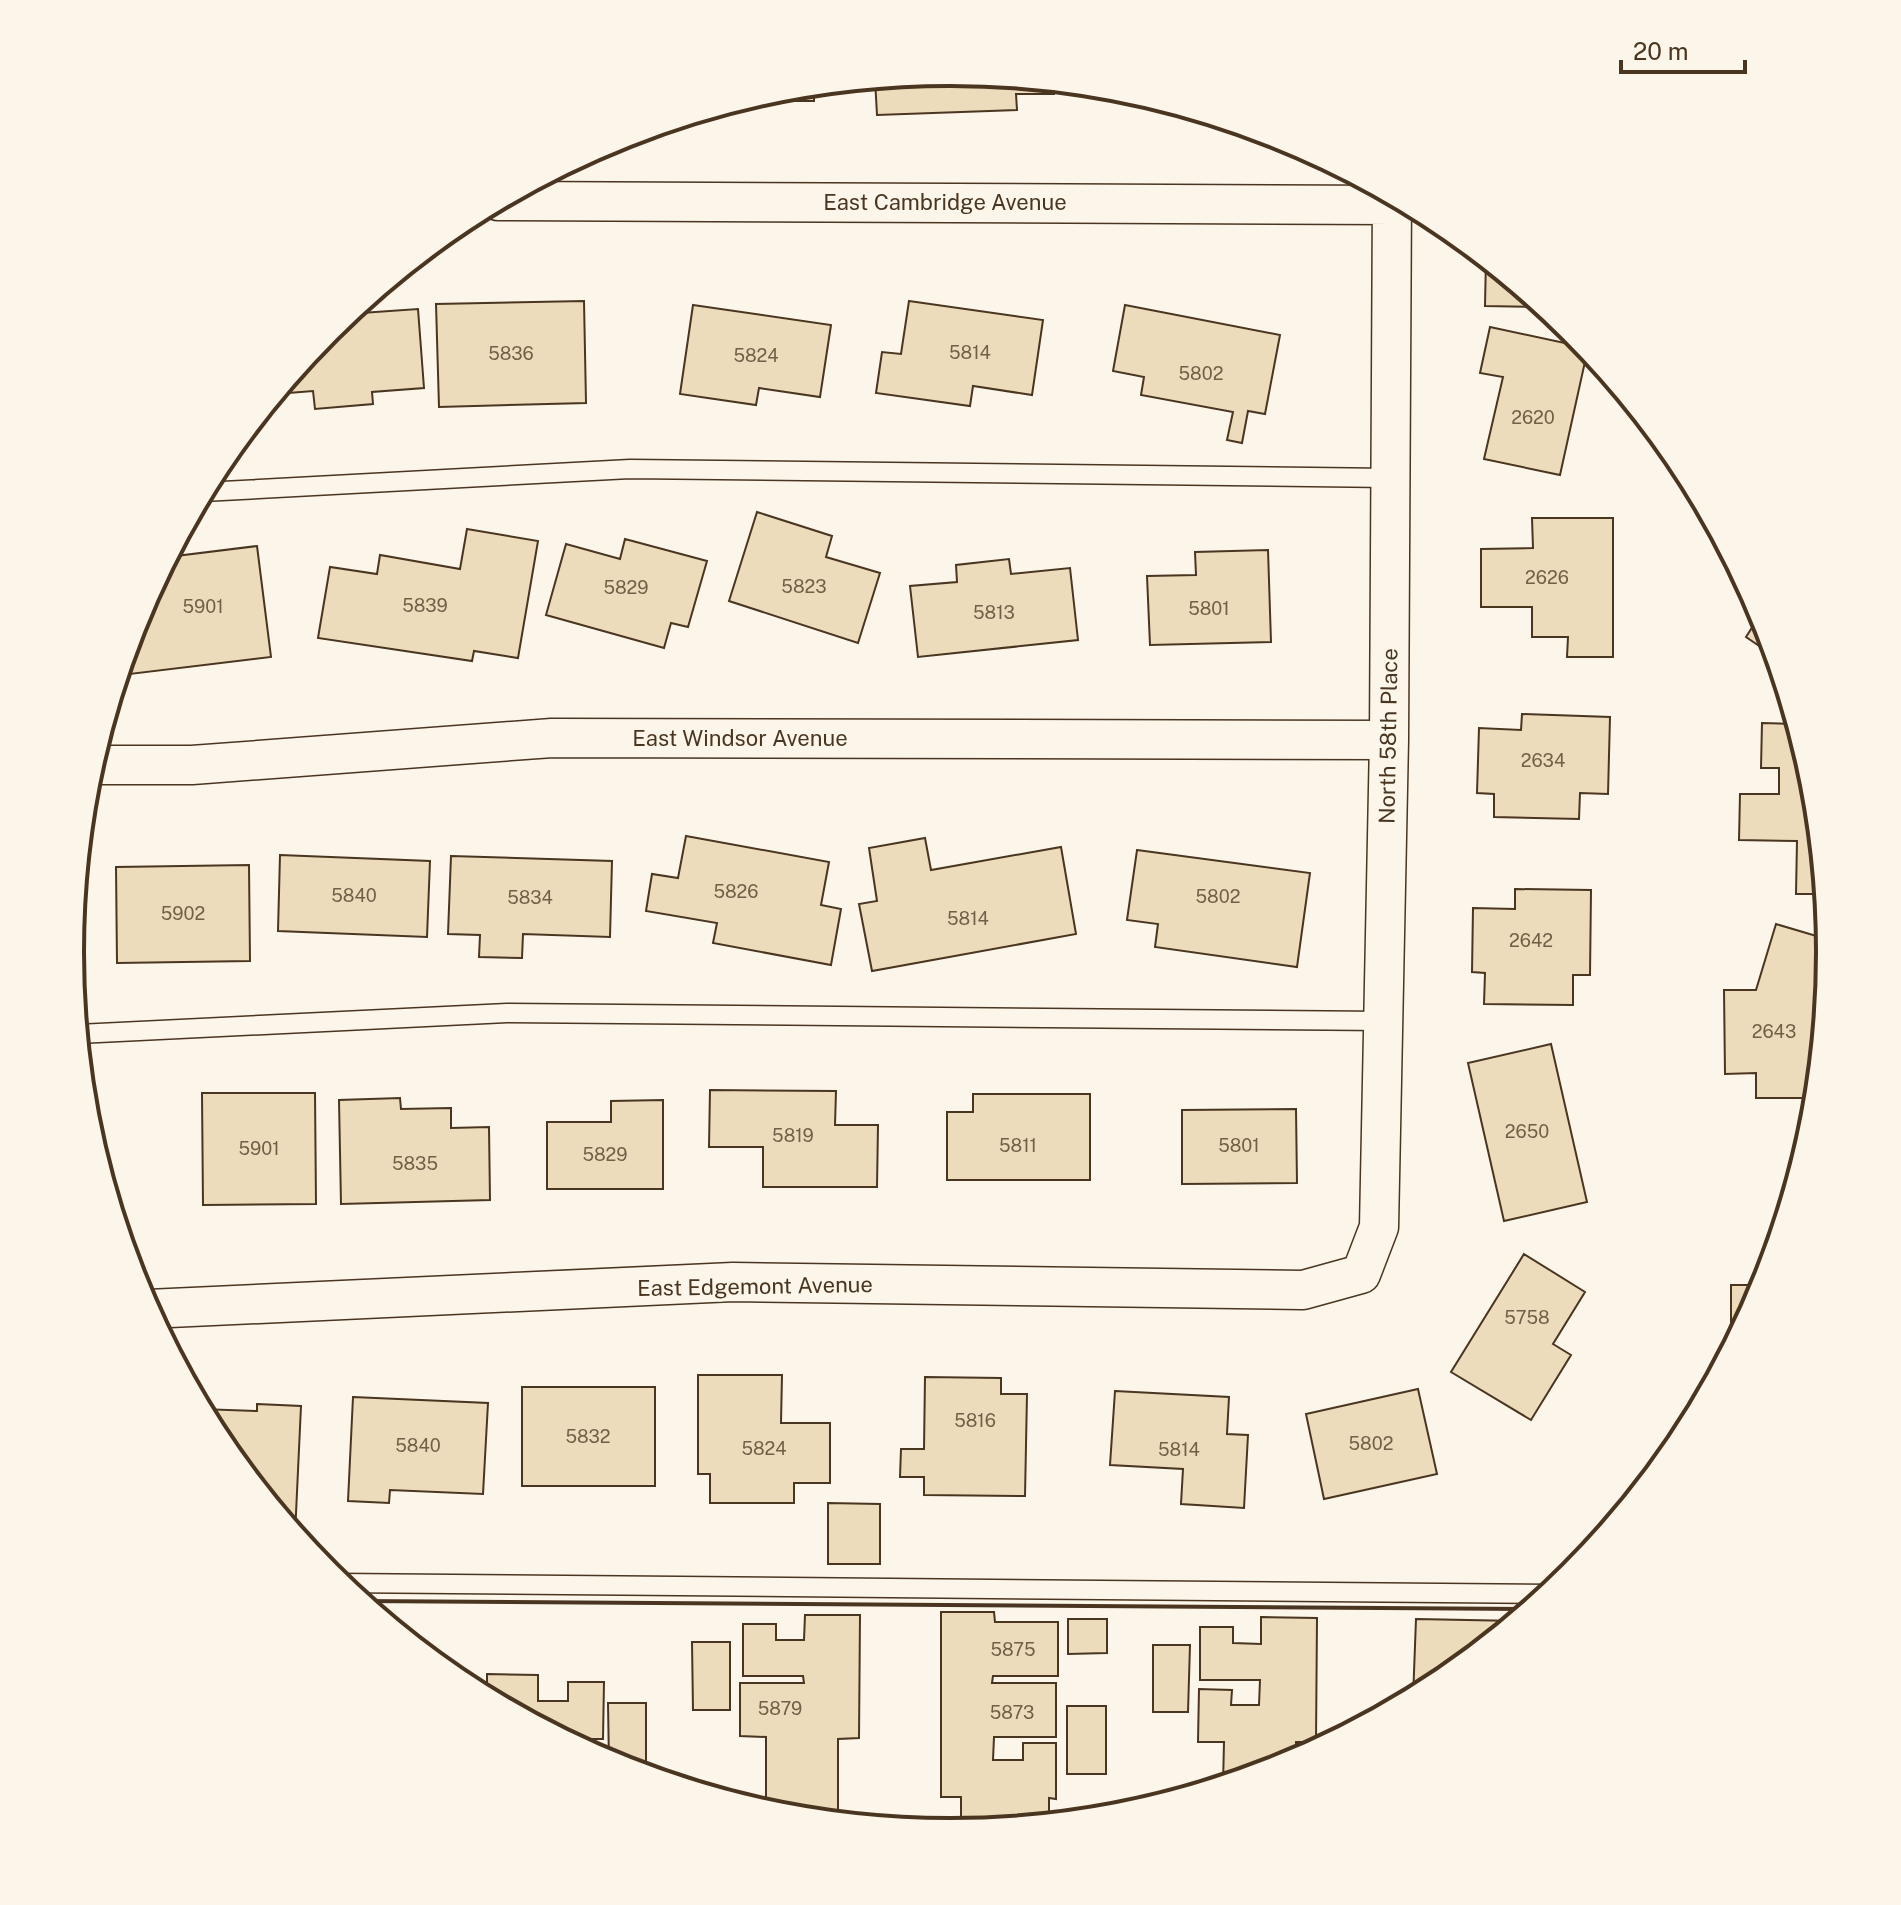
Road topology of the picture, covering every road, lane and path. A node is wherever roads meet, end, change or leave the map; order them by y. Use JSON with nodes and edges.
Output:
{"nodes":[{"id":1,"x":1380,"y":200,"type":"edge"},
{"id":2,"x":519,"y":201,"type":"edge"},
{"id":3,"x":1392,"y":207,"type":"edge"},
{"id":4,"x":1391,"y":478,"type":"junction"},
{"id":5,"x":217,"y":491,"type":"edge"},
{"id":6,"x":1389,"y":740,"type":"junction"},
{"id":7,"x":105,"y":765,"type":"edge"},
{"id":8,"x":1383,"y":1021,"type":"junction"},
{"id":9,"x":88,"y":1034,"type":"edge"},
{"id":10,"x":1361,"y":1274,"type":"joint"},
{"id":11,"x":161,"y":1308,"type":"edge"},
{"id":12,"x":357,"y":1583,"type":"edge"},
{"id":13,"x":1533,"y":1594,"type":"edge"}],
"edges":[{"from":1,"to":2,"type":"street","name":"East Cambridge Avenue"},
{"from":3,"to":4,"type":"street","name":"North 58th Place"},
{"from":4,"to":5,"type":"lane"},
{"from":4,"to":6,"type":"street","name":"North 58th Place"},
{"from":6,"to":7,"type":"street","name":"East Windsor Avenue"},
{"from":6,"to":8,"type":"street","name":"North 58th Place"},
{"from":8,"to":9,"type":"lane"},
{"from":8,"to":10,"type":"street","name":"North 58th Place"},
{"from":10,"to":11,"type":"street","name":"East Edgemont Avenue"},
{"from":12,"to":13,"type":"lane"}]}
